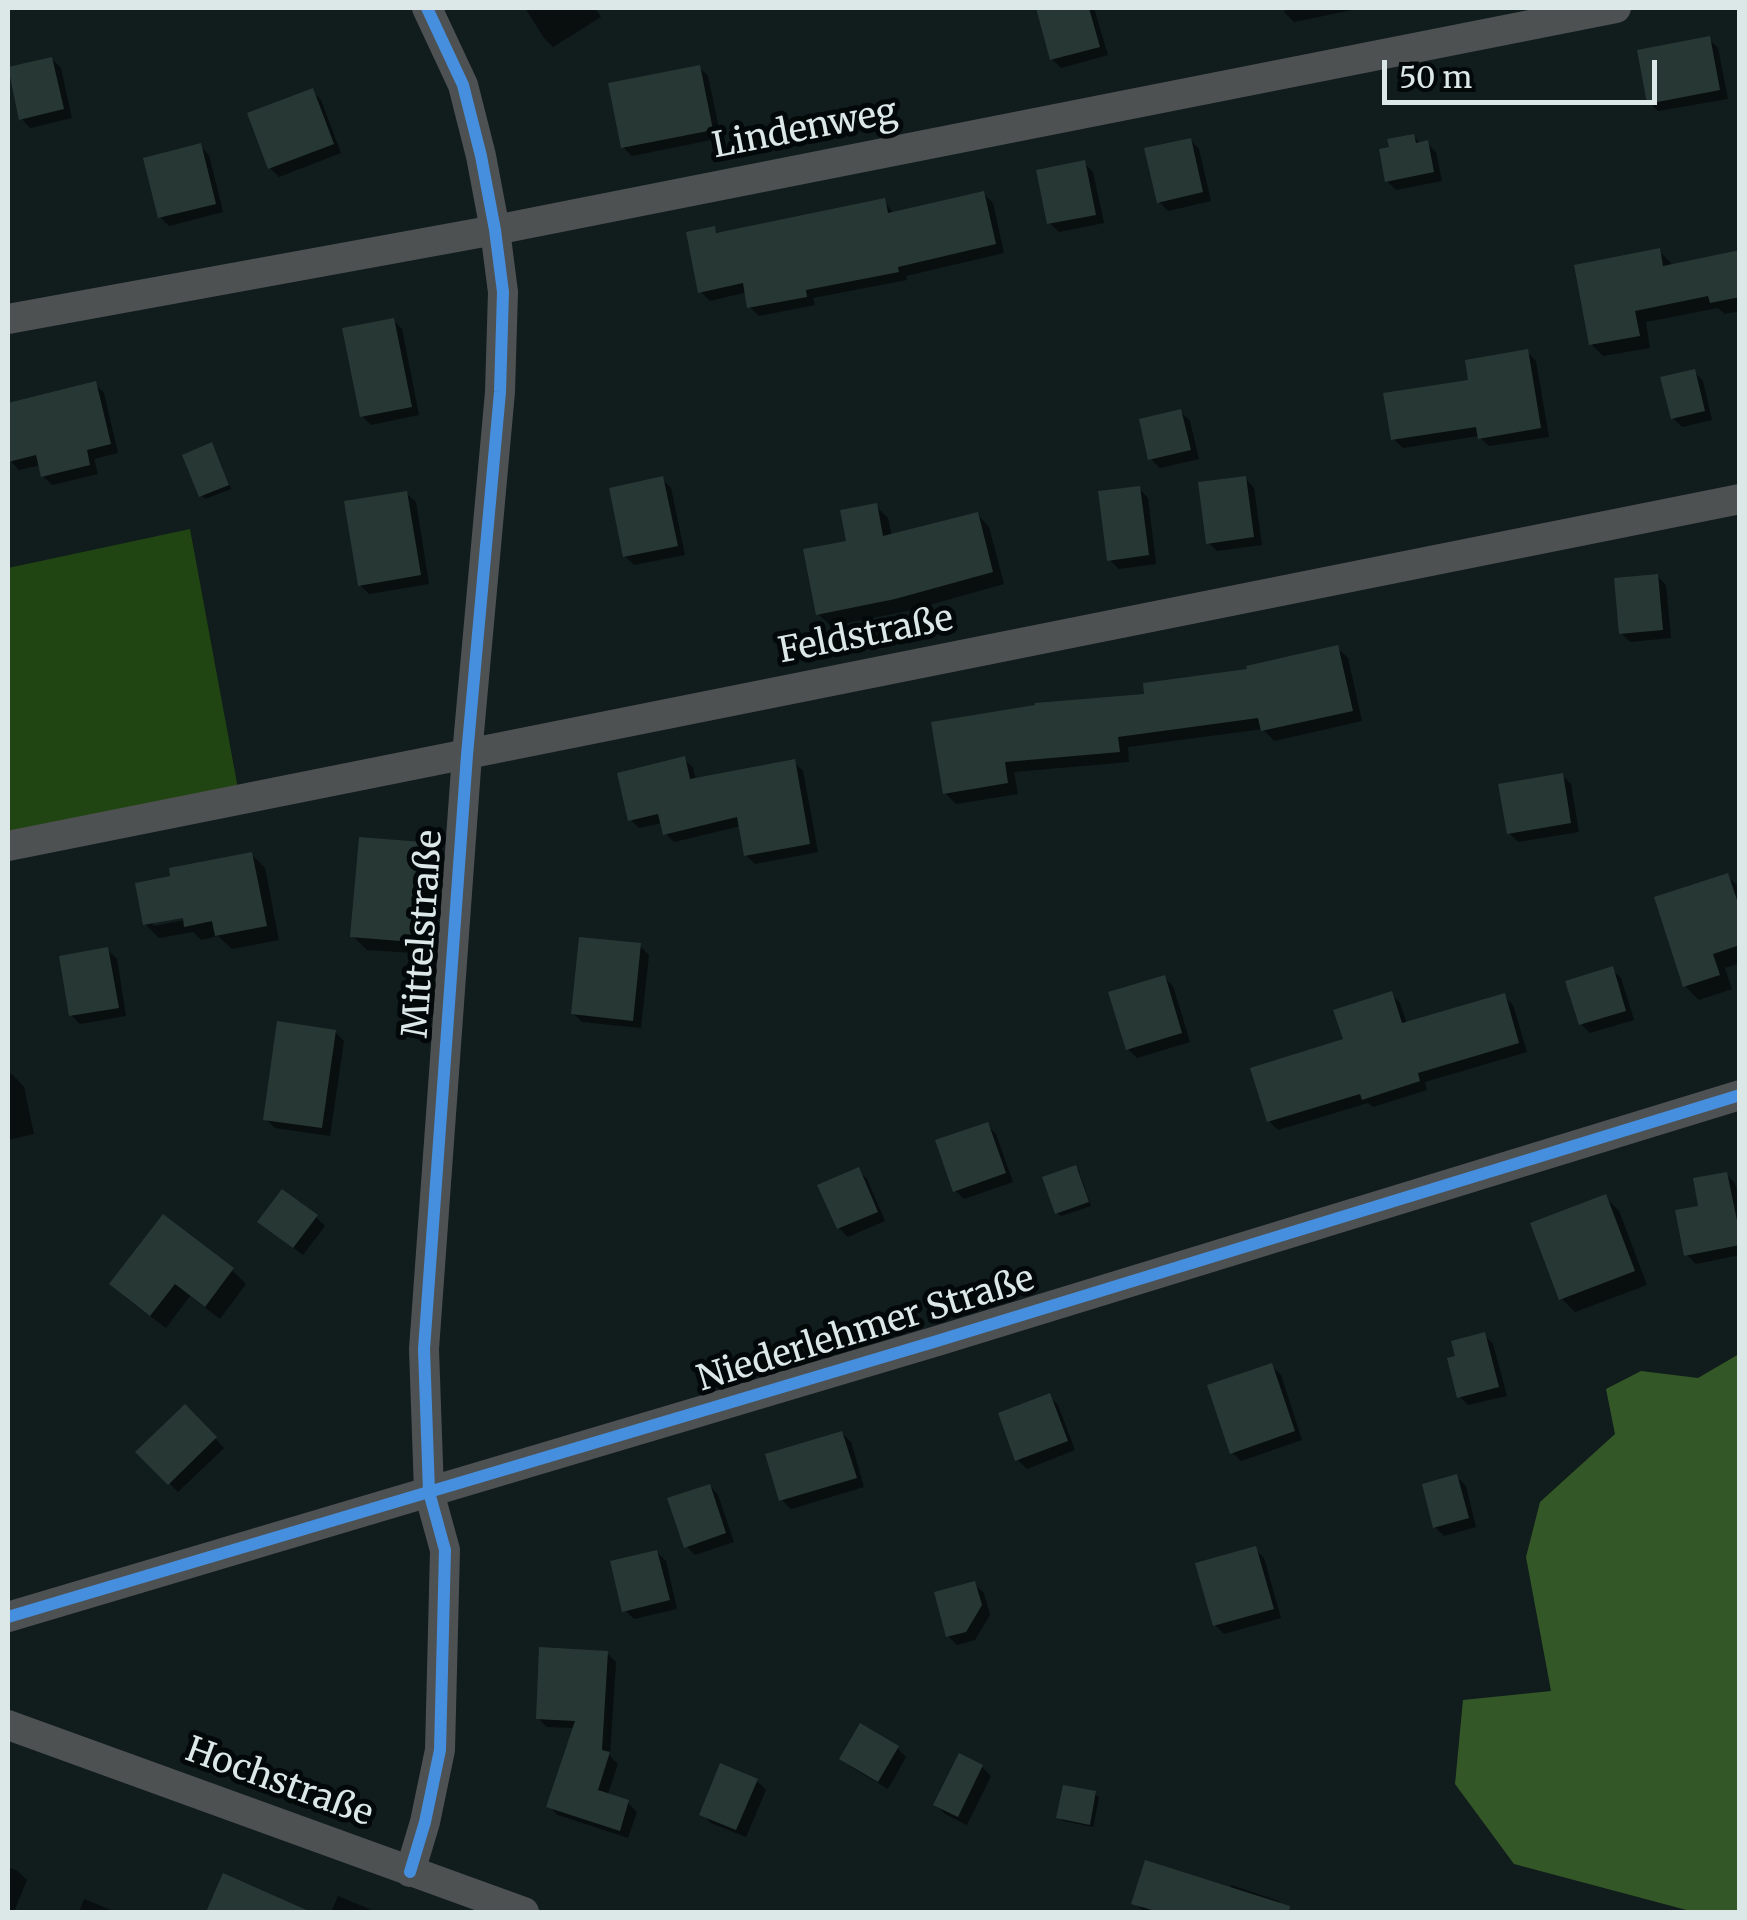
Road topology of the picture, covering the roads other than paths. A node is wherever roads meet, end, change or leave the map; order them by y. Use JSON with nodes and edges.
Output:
{"nodes":[{"id":1,"x":427,"y":8,"type":"edge"},
{"id":2,"x":1616,"y":8,"type":"edge"},
{"id":3,"x":496,"y":230,"type":"junction"},
{"id":4,"x":8,"y":319,"type":"edge"},
{"id":5,"x":1740,"y":499,"type":"edge"},
{"id":6,"x":467,"y":754,"type":"junction"},
{"id":7,"x":8,"y":846,"type":"edge"},
{"id":8,"x":1740,"y":1094,"type":"edge"},
{"id":9,"x":429,"y":1492,"type":"junction"},
{"id":10,"x":8,"y":1617,"type":"edge"},
{"id":11,"x":8,"y":1725,"type":"edge"},
{"id":12,"x":410,"y":1872,"type":"junction"},
{"id":13,"x":460,"y":1902,"type":"edge"},
{"id":14,"x":524,"y":1912,"type":"edge"}],
"edges":[{"from":1,"to":3,"type":"street","name":"Mittelstraße"},
{"from":2,"to":3,"type":"street","name":"Lindenweg"},
{"from":3,"to":4,"type":"street","name":"Lindenweg"},
{"from":3,"to":6,"type":"street","name":"Mittelstraße"},
{"from":5,"to":6,"type":"street","name":"Feldstraße"},
{"from":6,"to":7,"type":"street","name":"Feldstraße"},
{"from":6,"to":9,"type":"street","name":"Mittelstraße"},
{"from":8,"to":9,"type":"street","name":"Niederlehmer Straße"},
{"from":9,"to":10,"type":"street","name":"Niederlehmer Straße"},
{"from":9,"to":12,"type":"street","name":"Mittelstraße"},
{"from":11,"to":12,"type":"street","name":"Hochstraße"},
{"from":12,"to":13,"type":"street","name":"Hochstraße"},
{"from":13,"to":14,"type":"street","name":"Hochstraße"}]}
